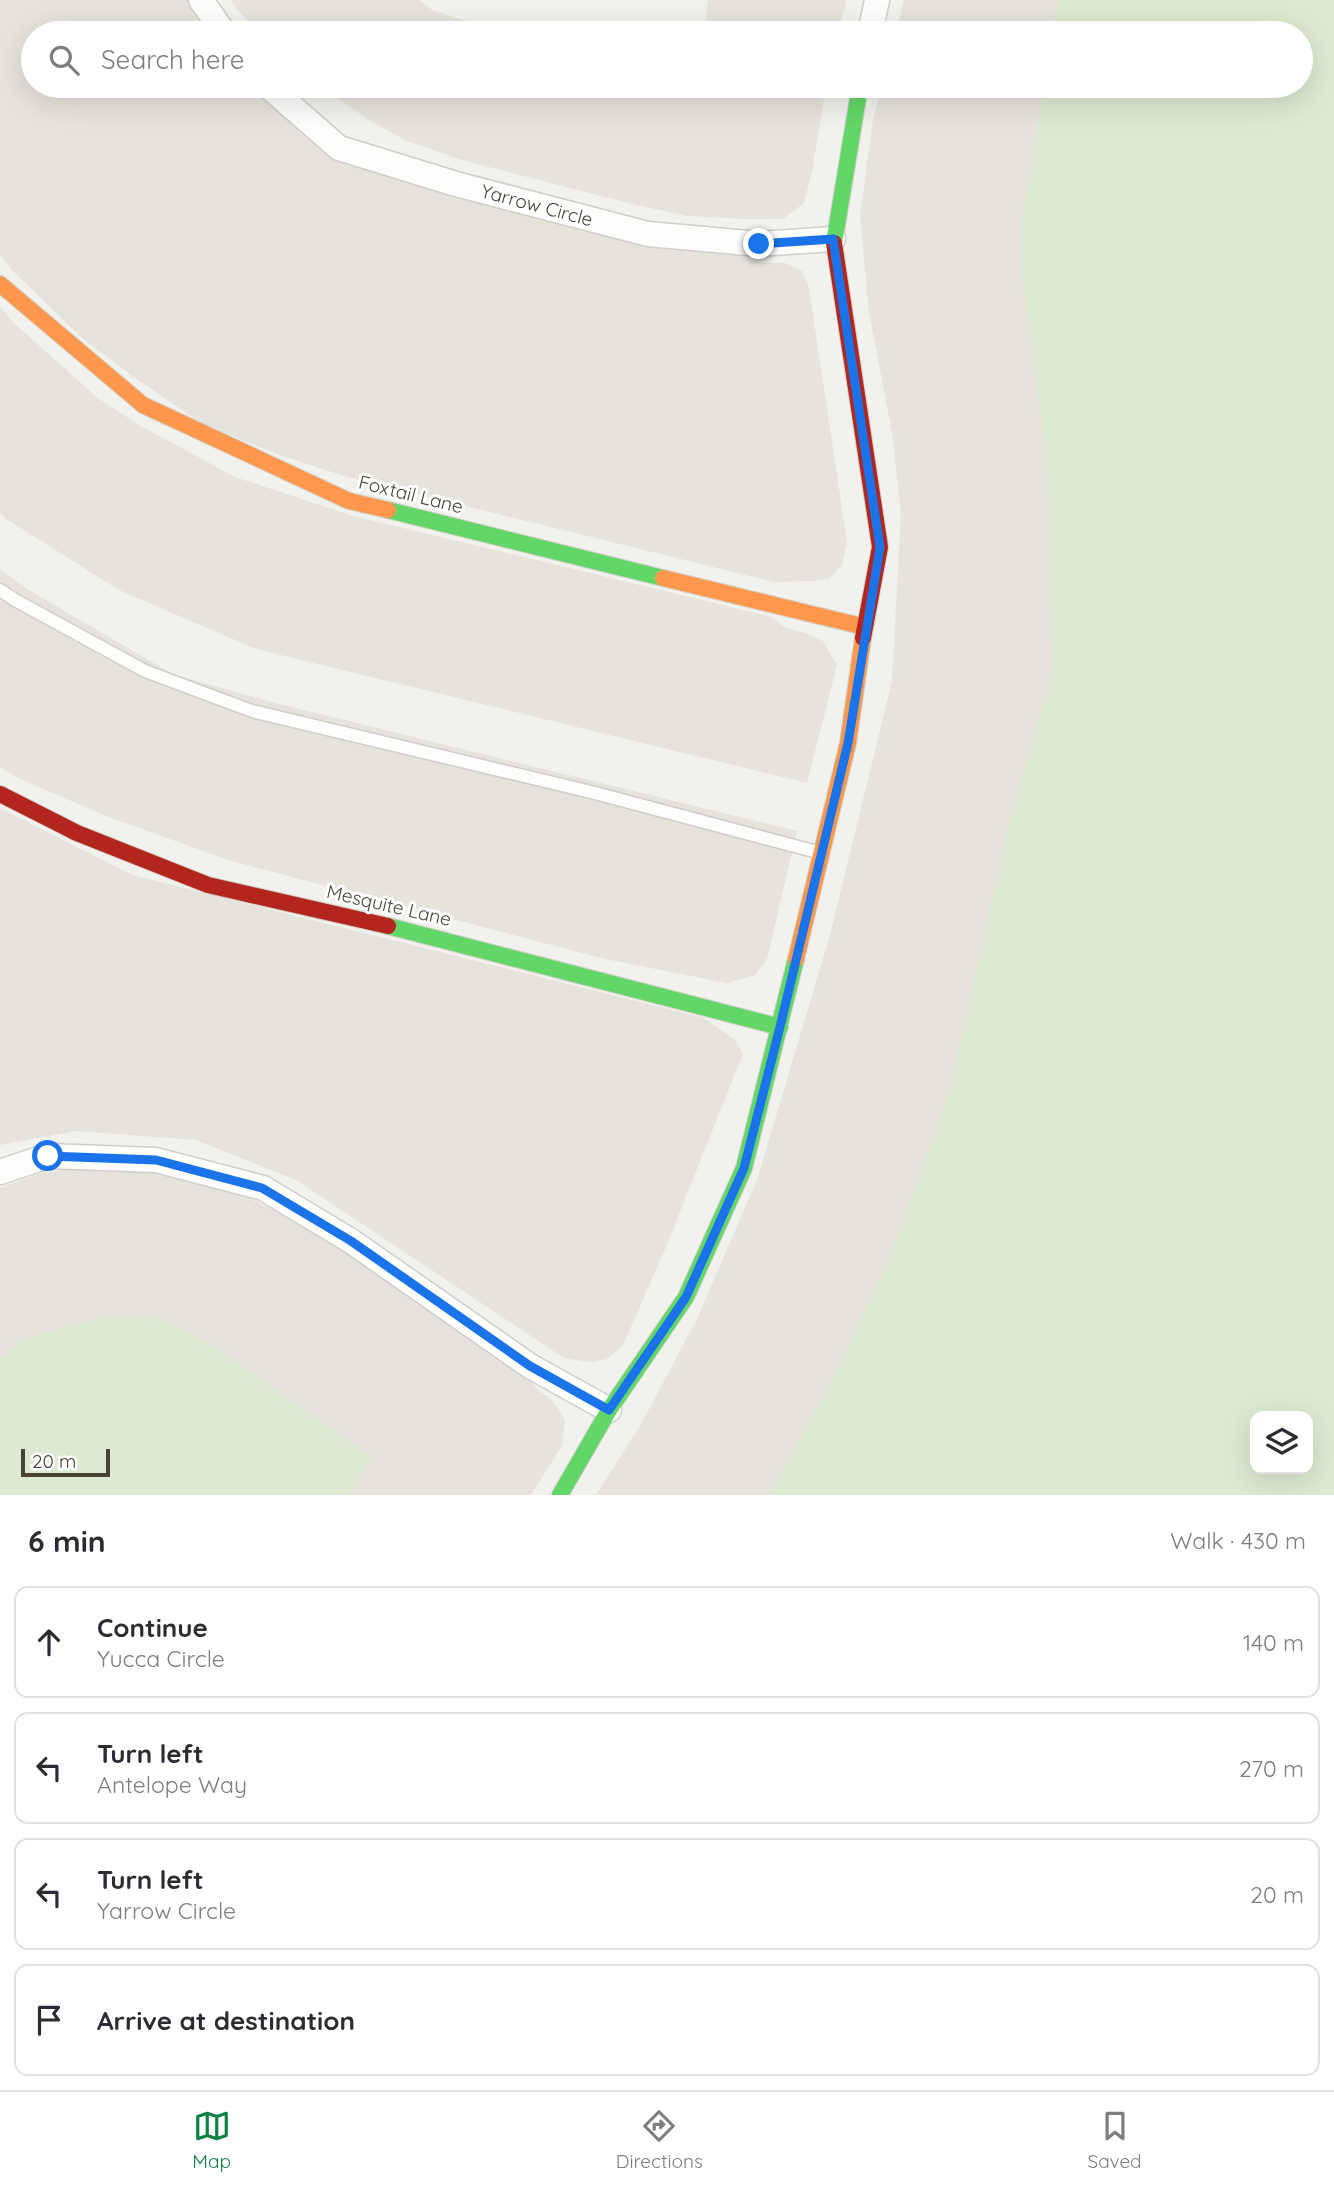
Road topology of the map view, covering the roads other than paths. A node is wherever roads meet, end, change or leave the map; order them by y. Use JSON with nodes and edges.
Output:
{"nodes":[{"id":1,"x":201,"y":0,"type":"edge"},
{"id":2,"x":877,"y":0,"type":"edge"},
{"id":3,"x":216,"y":21,"type":"edge"},
{"id":4,"x":873,"y":21,"type":"edge"},
{"id":5,"x":282,"y":98,"type":"edge"},
{"id":6,"x":858,"y":98,"type":"edge"},
{"id":7,"x":833,"y":239,"type":"junction"},
{"id":8,"x":0,"y":284,"type":"edge"},
{"id":9,"x":0,"y":590,"type":"edge"},
{"id":10,"x":865,"y":627,"type":"junction"},
{"id":11,"x":0,"y":794,"type":"edge"},
{"id":12,"x":821,"y":853,"type":"junction"},
{"id":13,"x":780,"y":1027,"type":"junction"},
{"id":14,"x":0,"y":1172,"type":"edge"},
{"id":15,"x":609,"y":1410,"type":"junction"},
{"id":16,"x":560,"y":1495,"type":"edge"}],
"edges":[{"from":1,"to":3,"type":"street"},
{"from":2,"to":4,"type":"street"},
{"from":5,"to":7,"type":"street","name":"Yarrow Circle"},
{"from":6,"to":7,"type":"street"},
{"from":7,"to":10,"type":"street"},
{"from":8,"to":10,"type":"street","name":"Foxtail Lane"},
{"from":9,"to":12,"type":"lane"},
{"from":10,"to":12,"type":"street"},
{"from":11,"to":13,"type":"street","name":"Mesquite Lane"},
{"from":12,"to":13,"type":"street"},
{"from":13,"to":15,"type":"street"},
{"from":14,"to":15,"type":"street"},
{"from":15,"to":16,"type":"street"}]}
